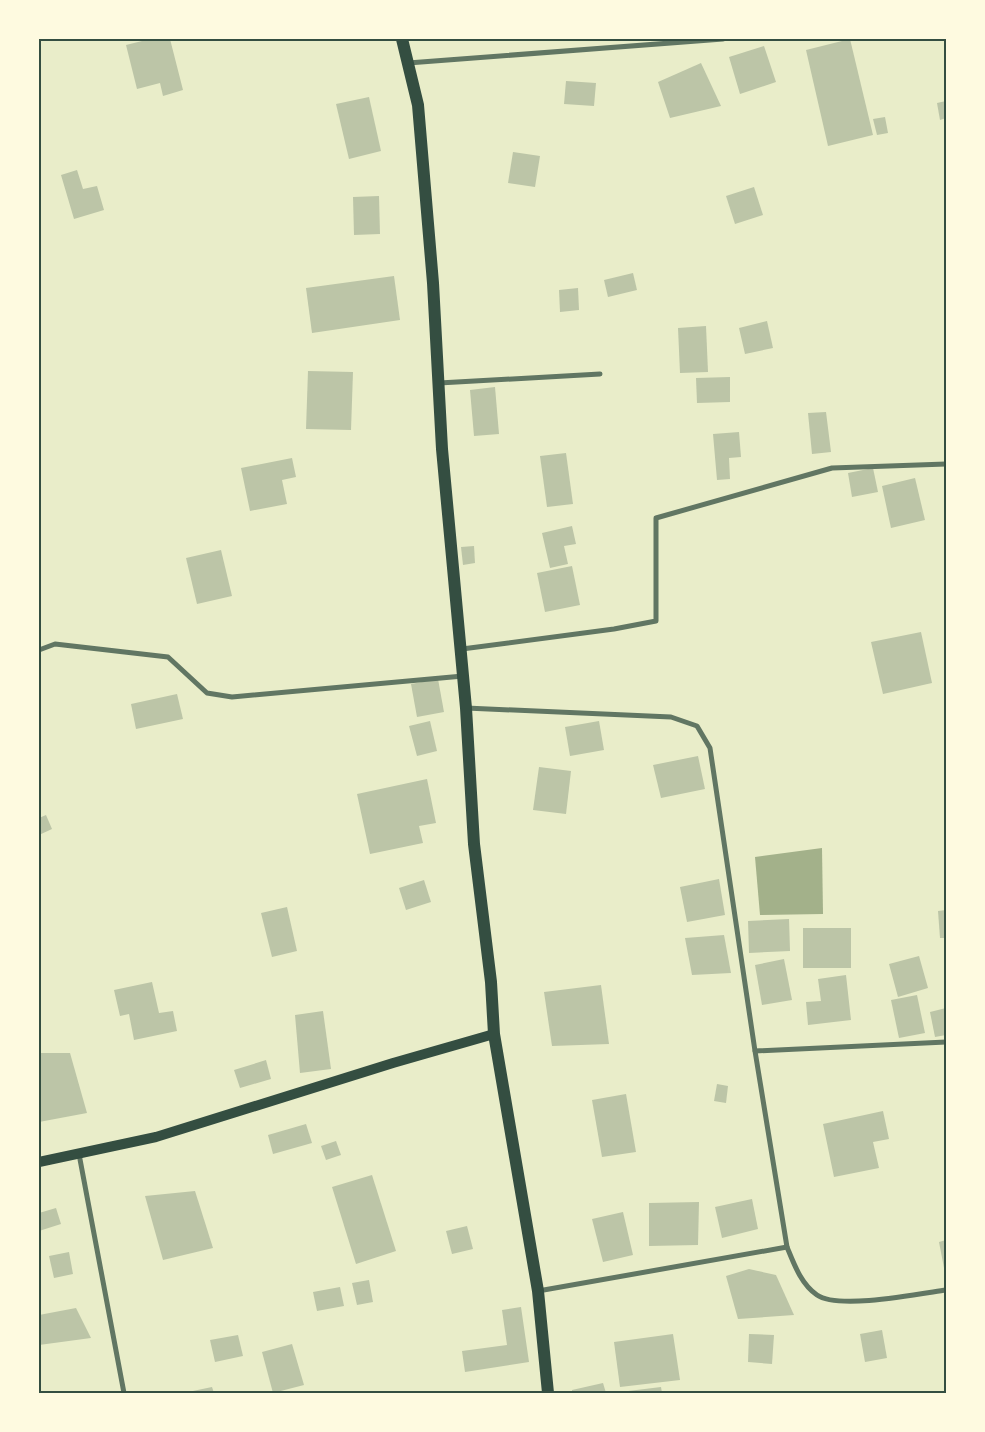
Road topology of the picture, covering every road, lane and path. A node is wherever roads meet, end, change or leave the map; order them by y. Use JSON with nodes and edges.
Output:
{"nodes":[{"id":1,"x":402,"y":39,"type":"edge"},
{"id":2,"x":723,"y":39,"type":"edge"},
{"id":3,"x":407,"y":64,"type":"junction"},
{"id":4,"x":600,"y":374,"type":"dead end"},
{"id":5,"x":438,"y":383,"type":"junction"},
{"id":6,"x":946,"y":464,"type":"edge"},
{"id":7,"x":461,"y":649,"type":"junction"},
{"id":8,"x":39,"y":650,"type":"edge"},
{"id":9,"x":463,"y":676,"type":"junction"},
{"id":10,"x":466,"y":708,"type":"junction"},
{"id":11,"x":494,"y":1034,"type":"junction"},
{"id":12,"x":946,"y":1042,"type":"edge"},
{"id":13,"x":755,"y":1051,"type":"junction"},
{"id":14,"x":79,"y":1153,"type":"junction"},
{"id":15,"x":39,"y":1162,"type":"edge"},
{"id":16,"x":787,"y":1247,"type":"junction"},
{"id":17,"x":946,"y":1290,"type":"edge"},
{"id":18,"x":538,"y":1291,"type":"junction"},
{"id":19,"x":124,"y":1393,"type":"edge"},
{"id":20,"x":548,"y":1393,"type":"edge"}],
"edges":[{"from":1,"to":3,"type":"main road"},
{"from":2,"to":3,"type":"street"},
{"from":3,"to":5,"type":"main road"},
{"from":4,"to":5,"type":"street"},
{"from":5,"to":7,"type":"main road"},
{"from":6,"to":7,"type":"street"},
{"from":7,"to":9,"type":"main road"},
{"from":8,"to":9,"type":"street"},
{"from":9,"to":10,"type":"main road"},
{"from":10,"to":11,"type":"main road"},
{"from":10,"to":13,"type":"street"},
{"from":11,"to":14,"type":"main road"},
{"from":11,"to":18,"type":"main road"},
{"from":12,"to":13,"type":"street"},
{"from":13,"to":16,"type":"street"},
{"from":14,"to":15,"type":"main road"},
{"from":14,"to":19,"type":"street"},
{"from":16,"to":17,"type":"street"},
{"from":16,"to":18,"type":"street"},
{"from":18,"to":20,"type":"main road"}]}
